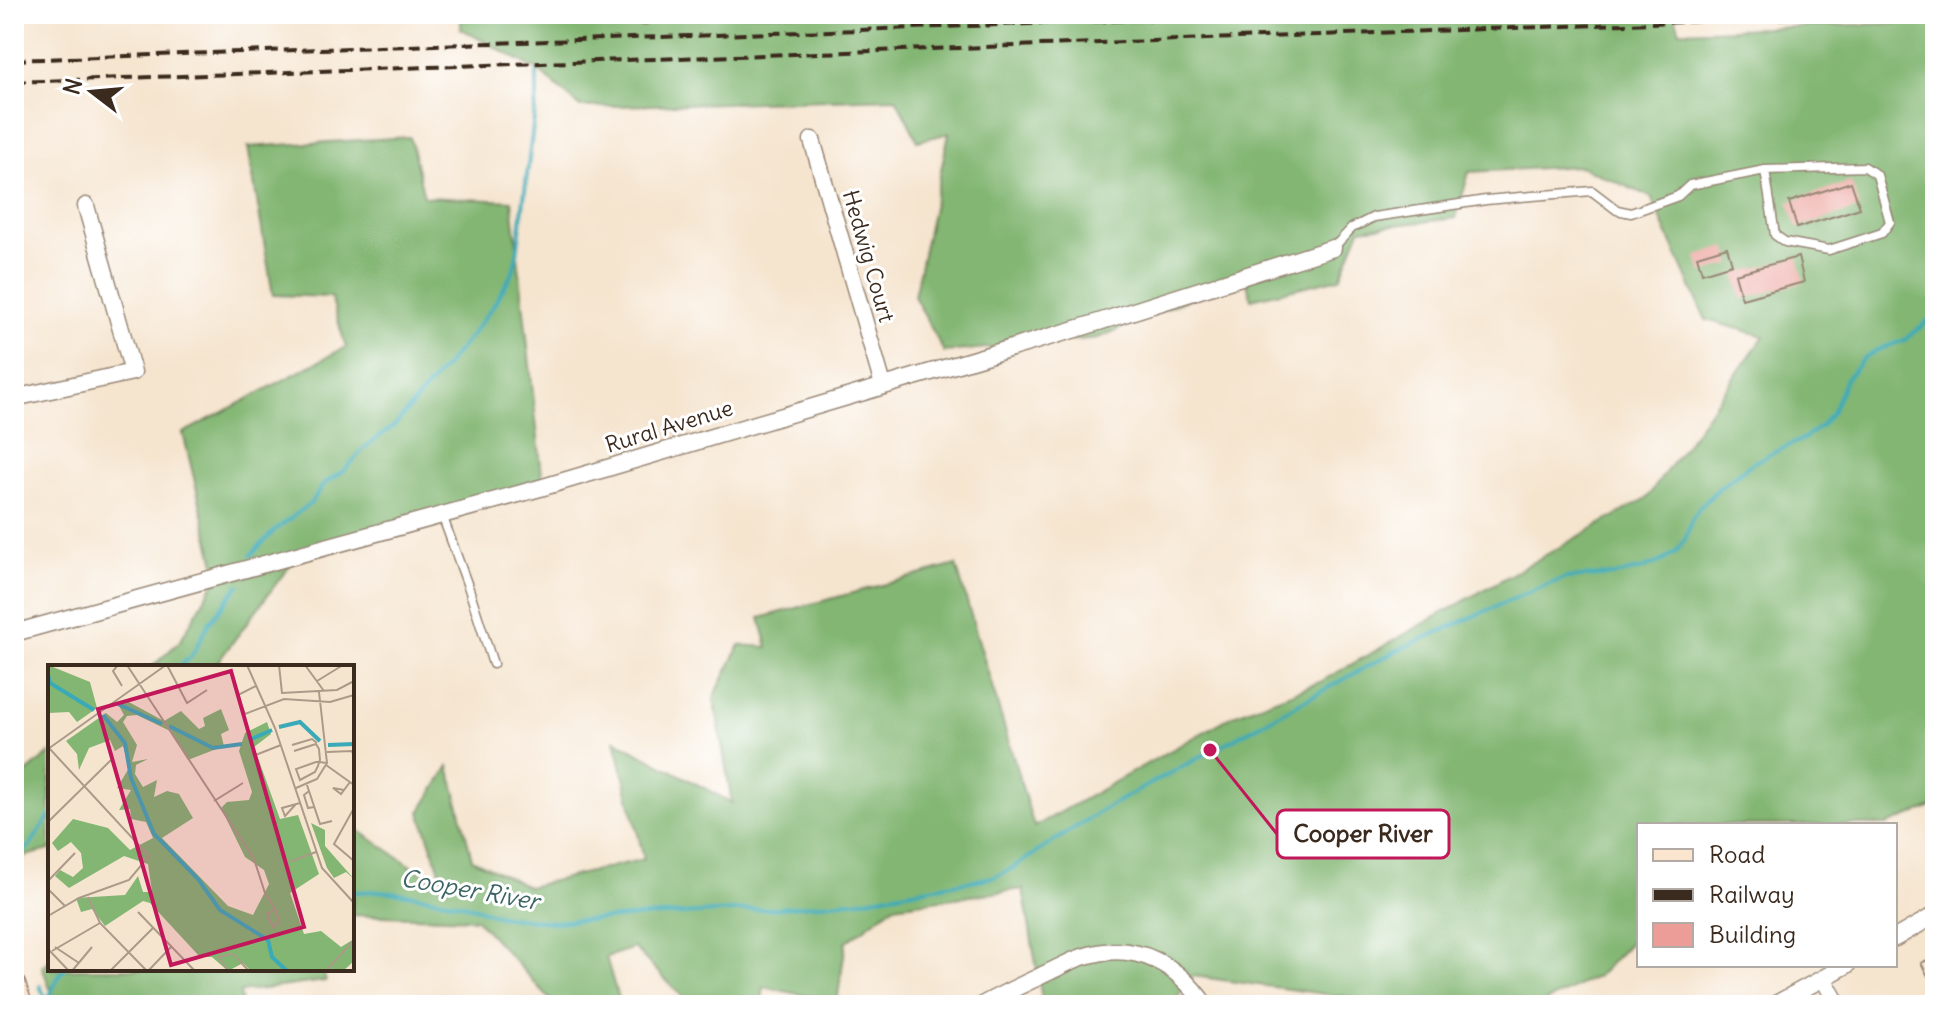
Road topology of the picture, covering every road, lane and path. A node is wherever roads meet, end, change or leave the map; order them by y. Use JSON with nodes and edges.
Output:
{"nodes":[{"id":1,"x":812,"y":140,"type":"dead end"},
{"id":2,"x":1765,"y":170,"type":"junction"},
{"id":3,"x":86,"y":206,"type":"dead end"},
{"id":4,"x":1333,"y":248,"type":"joint"},
{"id":5,"x":883,"y":385,"type":"junction"},
{"id":6,"x":14,"y":398,"type":"edge"},
{"id":7,"x":442,"y":515,"type":"junction"},
{"id":8,"x":14,"y":633,"type":"edge"},
{"id":9,"x":493,"y":664,"type":"dead end"},
{"id":10,"x":1935,"y":915,"type":"edge"},
{"id":11,"x":1897,"y":937,"type":"edge"},
{"id":12,"x":1843,"y":967,"type":"edge"},
{"id":13,"x":1823,"y":978,"type":"junction"},
{"id":14,"x":982,"y":1005,"type":"edge"},
{"id":15,"x":1205,"y":1005,"type":"edge"},
{"id":16,"x":1774,"y":1005,"type":"edge"},
{"id":17,"x":1838,"y":1005,"type":"edge"}],
"edges":[{"from":1,"to":5,"type":"street","name":"Hedwig Court"},
{"from":2,"to":2,"type":"lane"},
{"from":2,"to":4,"type":"lane"},
{"from":3,"to":6,"type":"street"},
{"from":4,"to":5,"type":"street","name":"Rural Avenue"},
{"from":5,"to":7,"type":"street","name":"Rural Avenue"},
{"from":7,"to":8,"type":"street","name":"Rural Avenue"},
{"from":7,"to":9,"type":"lane"},
{"from":10,"to":11,"type":"street"},
{"from":12,"to":13,"type":"street"},
{"from":13,"to":16,"type":"street"},
{"from":13,"to":17,"type":"street"},
{"from":14,"to":15,"type":"street"}]}
